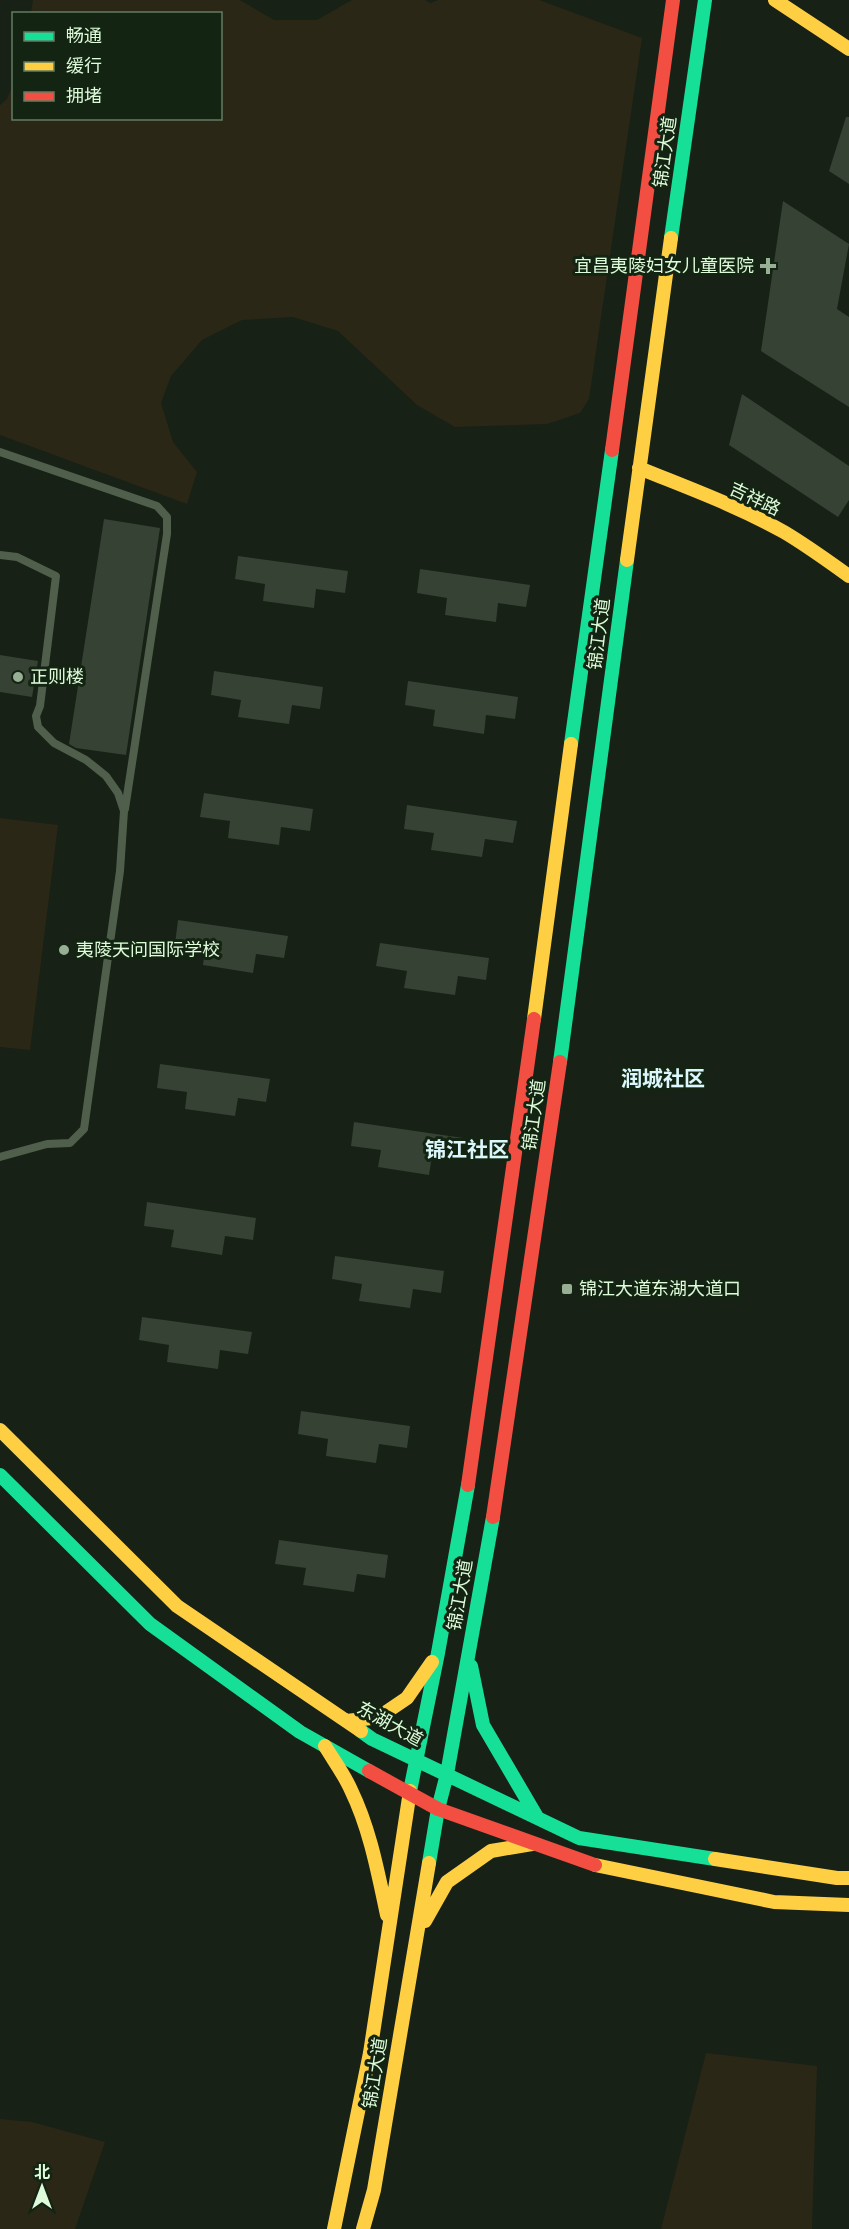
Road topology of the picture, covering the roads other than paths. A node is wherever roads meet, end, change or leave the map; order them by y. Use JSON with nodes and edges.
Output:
{"nodes":[{"id":1,"x":673,"y":0,"type":"edge"},
{"id":2,"x":705,"y":0,"type":"edge"},
{"id":3,"x":775,"y":0,"type":"edge"},
{"id":4,"x":849,"y":49,"type":"edge"},
{"id":5,"x":0,"y":452,"type":"edge"},
{"id":6,"x":639,"y":468,"type":"junction"},
{"id":7,"x":0,"y":555,"type":"edge"},
{"id":8,"x":849,"y":576,"type":"edge"},
{"id":9,"x":124,"y":811,"type":"junction"},
{"id":10,"x":0,"y":1157,"type":"edge"},
{"id":11,"x":0,"y":1430,"type":"edge"},
{"id":12,"x":0,"y":1475,"type":"edge"},
{"id":13,"x":469,"y":1652,"type":"junction"},
{"id":14,"x":438,"y":1653,"type":"junction"},
{"id":15,"x":347,"y":1721,"type":"junction"},
{"id":16,"x":325,"y":1746,"type":"junction"},
{"id":17,"x":415,"y":1759,"type":"junction"},
{"id":18,"x":447,"y":1774,"type":"junction"},
{"id":19,"x":411,"y":1794,"type":"junction"},
{"id":20,"x":438,"y":1809,"type":"junction"},
{"id":21,"x":537,"y":1817,"type":"junction"},
{"id":22,"x":532,"y":1844,"type":"junction"},
{"id":23,"x":849,"y":1878,"type":"edge"},
{"id":24,"x":849,"y":1905,"type":"edge"},
{"id":25,"x":390,"y":1927,"type":"junction"},
{"id":26,"x":417,"y":1935,"type":"junction"},
{"id":27,"x":334,"y":2229,"type":"edge"},
{"id":28,"x":363,"y":2229,"type":"edge"}],
"edges":[{"from":1,"to":14,"type":"main road","name":"锦江大道"},
{"from":2,"to":6,"type":"main road","name":"锦江大道"},
{"from":3,"to":4,"type":"main road"},
{"from":5,"to":9,"type":"lane"},
{"from":6,"to":8,"type":"main road","name":"吉祥路"},
{"from":6,"to":13,"type":"main road","name":"锦江大道"},
{"from":7,"to":9,"type":"lane"},
{"from":9,"to":10,"type":"lane"},
{"from":11,"to":15,"type":"main road","name":"东湖大道"},
{"from":12,"to":16,"type":"main road"},
{"from":13,"to":18,"type":"main road","name":"锦江大道"},
{"from":13,"to":21,"type":"main road"},
{"from":14,"to":15,"type":"main road"},
{"from":14,"to":17,"type":"main road","name":"锦江大道"},
{"from":15,"to":17,"type":"main road","name":"东湖大道"},
{"from":16,"to":19,"type":"main road"},
{"from":16,"to":25,"type":"main road"},
{"from":17,"to":18,"type":"main road","name":"东湖大道"},
{"from":17,"to":19,"type":"main road","name":"锦江大道"},
{"from":18,"to":20,"type":"main road","name":"锦江大道"},
{"from":18,"to":21,"type":"main road","name":"东湖大道"},
{"from":19,"to":20,"type":"main road"},
{"from":19,"to":25,"type":"main road","name":"锦江大道"},
{"from":20,"to":22,"type":"main road"},
{"from":20,"to":26,"type":"main road","name":"锦江大道"},
{"from":21,"to":23,"type":"main road","name":"东湖大道"},
{"from":22,"to":24,"type":"main road"},
{"from":22,"to":26,"type":"main road"},
{"from":25,"to":27,"type":"main road","name":"锦江大道"},
{"from":26,"to":28,"type":"main road","name":"锦江大道"}]}
